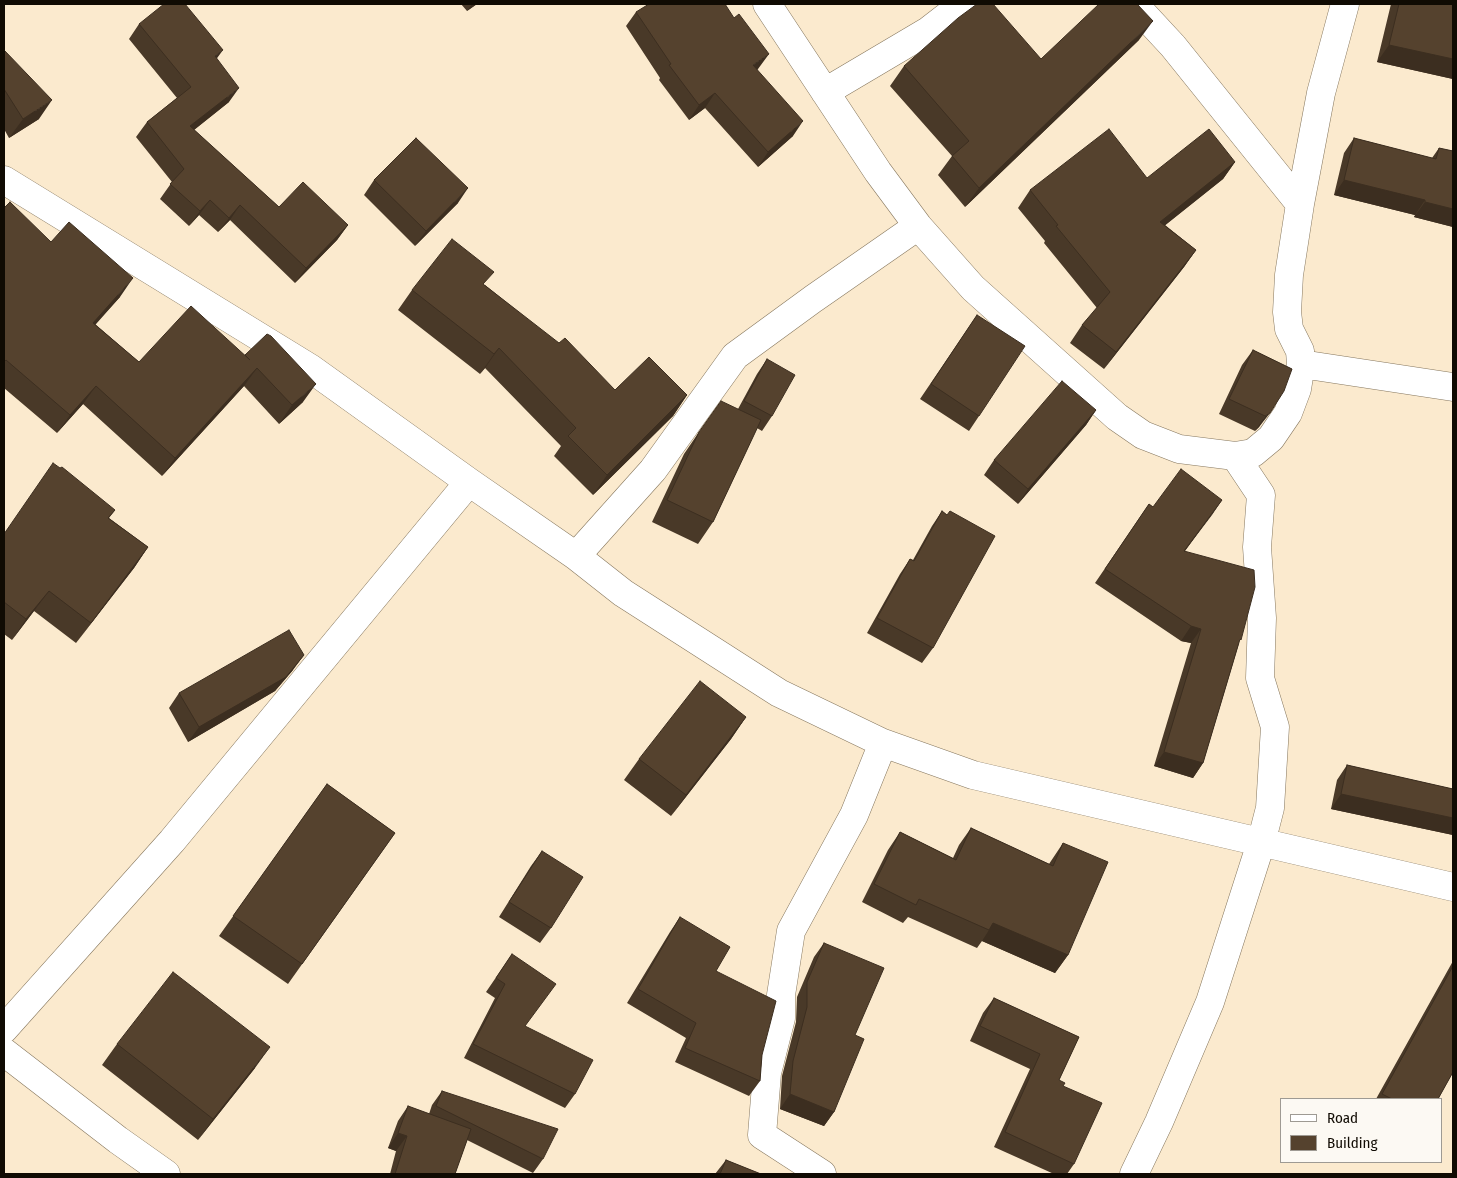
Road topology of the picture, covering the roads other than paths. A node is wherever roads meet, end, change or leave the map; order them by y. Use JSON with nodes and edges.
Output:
{"nodes":[{"id":1,"x":767,"y":4,"type":"edge"},
{"id":2,"x":963,"y":4,"type":"edge"},
{"id":3,"x":1134,"y":4,"type":"edge"},
{"id":4,"x":1345,"y":4,"type":"edge"},
{"id":5,"x":825,"y":92,"type":"junction"},
{"id":6,"x":4,"y":180,"type":"edge"},
{"id":7,"x":1300,"y":204,"type":"junction"},
{"id":8,"x":918,"y":226,"type":"junction"},
{"id":9,"x":1301,"y":364,"type":"junction"},
{"id":10,"x":1453,"y":387,"type":"edge"},
{"id":11,"x":1271,"y":438,"type":"junction"},
{"id":12,"x":1235,"y":456,"type":"junction"},
{"id":13,"x":469,"y":482,"type":"junction"},
{"id":14,"x":1261,"y":495,"type":"junction"},
{"id":15,"x":576,"y":556,"type":"junction"},
{"id":16,"x":883,"y":743,"type":"junction"},
{"id":17,"x":1261,"y":843,"type":"junction"},
{"id":18,"x":1453,"y":887,"type":"edge"},
{"id":19,"x":4,"y":1029,"type":"edge"},
{"id":20,"x":4,"y":1052,"type":"edge"},
{"id":21,"x":166,"y":1174,"type":"edge"},
{"id":22,"x":822,"y":1174,"type":"edge"},
{"id":23,"x":1134,"y":1174,"type":"edge"}],
"edges":[{"from":1,"to":5,"type":"street"},
{"from":2,"to":5,"type":"street"},
{"from":3,"to":7,"type":"street"},
{"from":4,"to":7,"type":"street"},
{"from":5,"to":8,"type":"street"},
{"from":6,"to":13,"type":"street"},
{"from":7,"to":9,"type":"street"},
{"from":8,"to":12,"type":"street"},
{"from":8,"to":15,"type":"street"},
{"from":9,"to":10,"type":"street"},
{"from":9,"to":11,"type":"street"},
{"from":11,"to":12,"type":"street"},
{"from":11,"to":14,"type":"street"},
{"from":12,"to":14,"type":"street"},
{"from":13,"to":15,"type":"street"},
{"from":13,"to":19,"type":"street"},
{"from":14,"to":17,"type":"street"},
{"from":15,"to":16,"type":"street"},
{"from":16,"to":17,"type":"street"},
{"from":16,"to":22,"type":"street"},
{"from":17,"to":18,"type":"street"},
{"from":17,"to":23,"type":"street"},
{"from":20,"to":21,"type":"street"}]}
